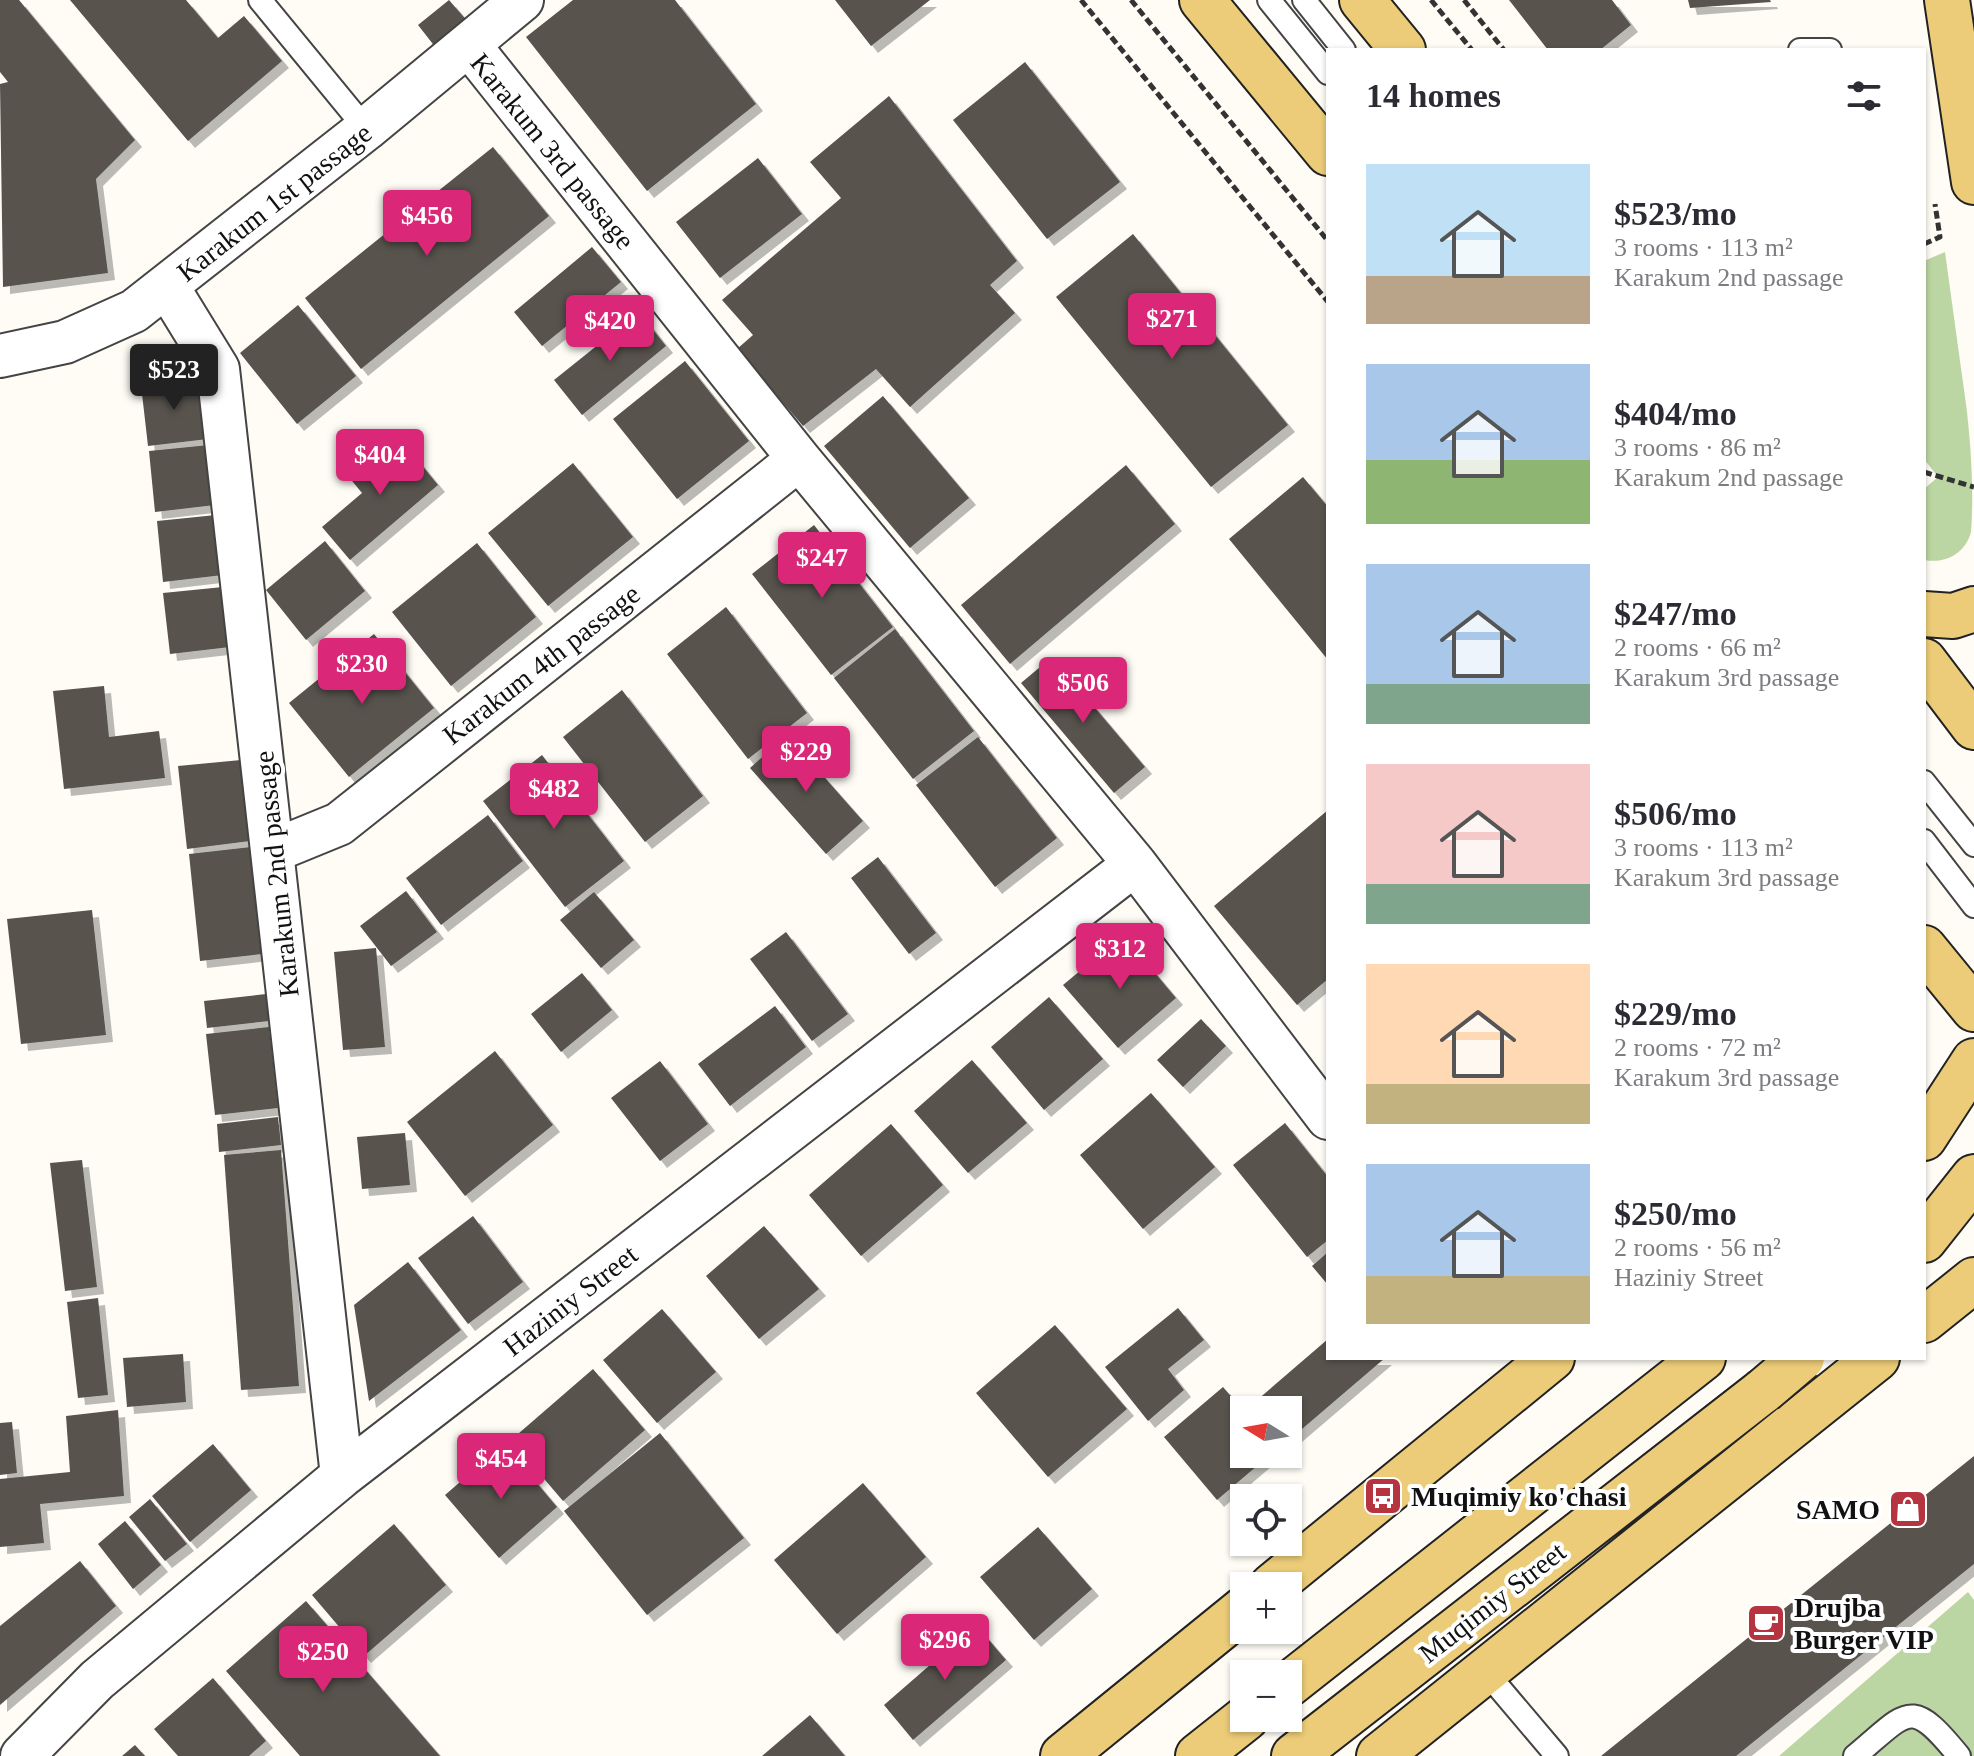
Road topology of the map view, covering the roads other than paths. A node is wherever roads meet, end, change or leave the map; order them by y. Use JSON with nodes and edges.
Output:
{"nodes":[{"id":1,"x":260,"y":0,"type":"edge"},
{"id":2,"x":522,"y":0,"type":"edge"},
{"id":3,"x":1202,"y":0,"type":"edge"},
{"id":4,"x":1269,"y":0,"type":"edge"},
{"id":5,"x":1304,"y":0,"type":"edge"},
{"id":6,"x":1362,"y":0,"type":"edge"},
{"id":7,"x":1947,"y":0,"type":"edge"},
{"id":8,"x":469,"y":45,"type":"junction"},
{"id":9,"x":1342,"y":48,"type":"edge"},
{"id":10,"x":1401,"y":48,"type":"edge"},
{"id":11,"x":1326,"y":71,"type":"edge"},
{"id":12,"x":366,"y":129,"type":"junction"},
{"id":13,"x":1326,"y":151,"type":"edge"},
{"id":14,"x":1974,"y":182,"type":"edge"},
{"id":15,"x":167,"y":286,"type":"junction"},
{"id":16,"x":0,"y":356,"type":"edge"},
{"id":17,"x":799,"y":459,"type":"junction"},
{"id":18,"x":1974,"y":609,"type":"edge"},
{"id":19,"x":1926,"y":614,"type":"edge"},
{"id":20,"x":1926,"y":664,"type":"edge"},
{"id":21,"x":1974,"y":727,"type":"edge"},
{"id":22,"x":1926,"y":785,"type":"edge"},
{"id":23,"x":1926,"y":844,"type":"edge"},
{"id":24,"x":1974,"y":845,"type":"edge"},
{"id":25,"x":273,"y":851,"type":"junction"},
{"id":26,"x":1135,"y":864,"type":"junction"},
{"id":27,"x":1974,"y":906,"type":"edge"},
{"id":28,"x":1926,"y":950,"type":"edge"},
{"id":29,"x":1974,"y":1009,"type":"edge"},
{"id":30,"x":1974,"y":1061,"type":"edge"},
{"id":31,"x":1326,"y":1115,"type":"edge"},
{"id":32,"x":1926,"y":1135,"type":"edge"},
{"id":33,"x":1974,"y":1177,"type":"edge"},
{"id":34,"x":1926,"y":1237,"type":"edge"},
{"id":35,"x":1974,"y":1280,"type":"edge"},
{"id":36,"x":1926,"y":1318,"type":"edge"},
{"id":37,"x":1550,"y":1360,"type":"edge"},
{"id":38,"x":1700,"y":1360,"type":"edge"},
{"id":39,"x":1785,"y":1360,"type":"edge"},
{"id":40,"x":1799,"y":1360,"type":"edge"},
{"id":41,"x":1875,"y":1360,"type":"edge"},
{"id":42,"x":1789,"y":1429,"type":"junction"},
{"id":43,"x":342,"y":1476,"type":"junction"},
{"id":44,"x":1289,"y":1572,"type":"edge"},
{"id":45,"x":1230,"y":1620,"type":"edge"},
{"id":46,"x":1485,"y":1671,"type":"junction"},
{"id":47,"x":1302,"y":1674,"type":"edge"},
{"id":48,"x":1230,"y":1731,"type":"edge"},
{"id":49,"x":22,"y":1756,"type":"edge"},
{"id":50,"x":1063,"y":1756,"type":"edge"},
{"id":51,"x":1198,"y":1756,"type":"edge"},
{"id":52,"x":1294,"y":1756,"type":"edge"},
{"id":53,"x":1379,"y":1756,"type":"edge"},
{"id":54,"x":1557,"y":1756,"type":"edge"},
{"id":55,"x":1855,"y":1756,"type":"edge"},
{"id":56,"x":1959,"y":1756,"type":"edge"}],
"edges":[{"from":1,"to":12,"type":"lane"},
{"from":2,"to":8,"type":"street","name":"Karakum 1st passage"},
{"from":3,"to":13,"type":"main road"},
{"from":4,"to":11,"type":"lane"},
{"from":5,"to":9,"type":"lane"},
{"from":6,"to":10,"type":"main road"},
{"from":7,"to":14,"type":"main road"},
{"from":8,"to":12,"type":"street","name":"Karakum 1st passage"},
{"from":8,"to":17,"type":"street","name":"Karakum 3rd passage"},
{"from":12,"to":15,"type":"street","name":"Karakum 1st passage"},
{"from":15,"to":16,"type":"street","name":"Karakum 1st passage"},
{"from":15,"to":25,"type":"street","name":"Karakum 2nd passage"},
{"from":17,"to":25,"type":"street","name":"Karakum 4th passage"},
{"from":17,"to":26,"type":"street","name":"Karakum 3rd passage"},
{"from":18,"to":19,"type":"main road"},
{"from":20,"to":21,"type":"main road"},
{"from":22,"to":24,"type":"lane"},
{"from":23,"to":27,"type":"lane"},
{"from":25,"to":43,"type":"street","name":"Karakum 2nd passage"},
{"from":26,"to":31,"type":"street","name":"Karakum 3rd passage"},
{"from":26,"to":43,"type":"street","name":"Haziniy Street"},
{"from":28,"to":29,"type":"main road"},
{"from":30,"to":32,"type":"main road"},
{"from":33,"to":34,"type":"main road"},
{"from":35,"to":36,"type":"main road"},
{"from":37,"to":44,"type":"main road"},
{"from":38,"to":47,"type":"main road"},
{"from":39,"to":42,"type":"main road"},
{"from":40,"to":52,"type":"main road","name":"Muqimiy Street","bridge":true},
{"from":41,"to":42,"type":"main road"},
{"from":42,"to":46,"type":"main road"},
{"from":43,"to":49,"type":"street","name":"Haziniy Street"},
{"from":45,"to":50,"type":"main road"},
{"from":46,"to":53,"type":"main road"},
{"from":46,"to":54,"type":"lane"},
{"from":48,"to":51,"type":"main road"},
{"from":55,"to":56,"type":"lane"}]}
